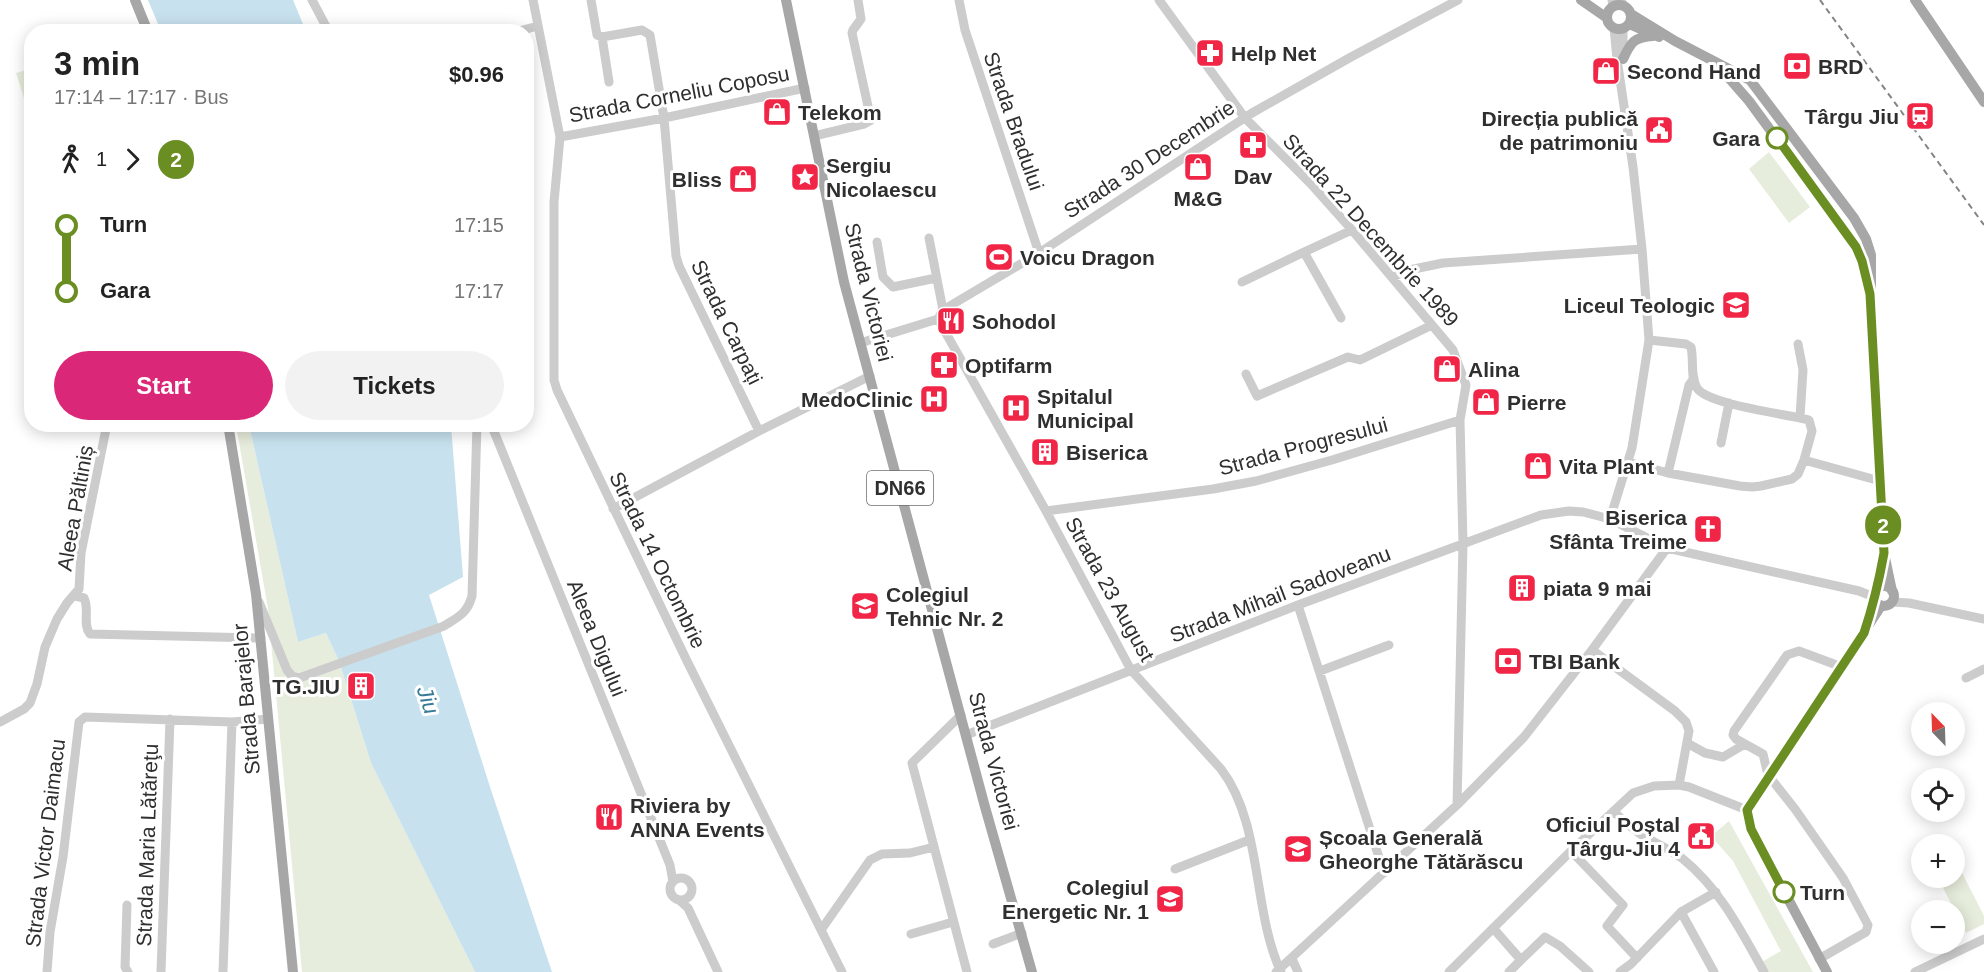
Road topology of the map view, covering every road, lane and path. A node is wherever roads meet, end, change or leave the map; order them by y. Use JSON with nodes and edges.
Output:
{"nodes":[{"id":1,"x":135,"y":0,"type":"edge"},
{"id":2,"x":312,"y":0,"type":"edge"},
{"id":3,"x":533,"y":0,"type":"edge"},
{"id":4,"x":591,"y":0,"type":"edge"},
{"id":5,"x":786,"y":0,"type":"edge"},
{"id":6,"x":858,"y":0,"type":"edge"},
{"id":7,"x":959,"y":0,"type":"edge"},
{"id":8,"x":1159,"y":0,"type":"edge"},
{"id":9,"x":1458,"y":0,"type":"edge"},
{"id":10,"x":1581,"y":0,"type":"edge"},
{"id":11,"x":1591,"y":0,"type":"edge"},
{"id":12,"x":1915,"y":0,"type":"edge"},
{"id":13,"x":1614,"y":6,"type":"edge"},
{"id":14,"x":145,"y":24,"type":"edge"},
{"id":15,"x":324,"y":24,"type":"edge"},
{"id":16,"x":1624,"y":24,"type":"junction"},
{"id":17,"x":538,"y":26,"type":"junction"},
{"id":18,"x":534,"y":27,"type":"edge"},
{"id":19,"x":1653,"y":36,"type":"junction"},
{"id":20,"x":602,"y":37,"type":"junction"},
{"id":21,"x":1675,"y":41,"type":"junction"},
{"id":22,"x":1623,"y":59,"type":"junction"},
{"id":23,"x":1715,"y":63,"type":"junction"},
{"id":24,"x":1619,"y":71,"type":"junction"},
{"id":25,"x":609,"y":82,"type":"dead end"},
{"id":26,"x":804,"y":88,"type":"junction"},
{"id":27,"x":1761,"y":93,"type":"junction"},
{"id":28,"x":1749,"y":101,"type":"junction"},
{"id":29,"x":1984,"y":102,"type":"edge"},
{"id":30,"x":664,"y":118,"type":"junction"},
{"id":31,"x":1245,"y":118,"type":"junction"},
{"id":32,"x":814,"y":135,"type":"junction"},
{"id":33,"x":560,"y":136,"type":"junction"},
{"id":34,"x":1352,"y":230,"type":"junction"},
{"id":35,"x":929,"y":238,"type":"dead end"},
{"id":36,"x":877,"y":242,"type":"dead end"},
{"id":37,"x":1642,"y":249,"type":"junction"},
{"id":38,"x":1304,"y":252,"type":"junction"},
{"id":39,"x":1039,"y":253,"type":"junction"},
{"id":40,"x":1393,"y":277,"type":"junction"},
{"id":41,"x":936,"y":278,"type":"junction"},
{"id":42,"x":1242,"y":282,"type":"dead end"},
{"id":43,"x":1870,"y":294,"type":"junction"},
{"id":44,"x":942,"y":309,"type":"junction"},
{"id":45,"x":1341,"y":318,"type":"dead end"},
{"id":46,"x":938,"y":319,"type":"junction"},
{"id":47,"x":1432,"y":325,"type":"junction"},
{"id":48,"x":1649,"y":340,"type":"junction"},
{"id":49,"x":860,"y":343,"type":"junction"},
{"id":50,"x":1798,"y":344,"type":"dead end"},
{"id":51,"x":1246,"y":374,"type":"dead end"},
{"id":52,"x":870,"y":376,"type":"junction"},
{"id":53,"x":1694,"y":378,"type":"junction"},
{"id":54,"x":1729,"y":403,"type":"junction"},
{"id":55,"x":1800,"y":417,"type":"junction"},
{"id":56,"x":1460,"y":420,"type":"junction"},
{"id":57,"x":759,"y":431,"type":"junction"},
{"id":58,"x":106,"y":432,"type":"edge"},
{"id":59,"x":229,"y":432,"type":"edge"},
{"id":60,"x":477,"y":432,"type":"edge"},
{"id":61,"x":494,"y":432,"type":"edge"},
{"id":62,"x":1721,"y":443,"type":"dead end"},
{"id":63,"x":1804,"y":460,"type":"junction"},
{"id":64,"x":1628,"y":462,"type":"junction"},
{"id":65,"x":1668,"y":473,"type":"junction"},
{"id":66,"x":1881,"y":481,"type":"junction"},
{"id":67,"x":613,"y":509,"type":"junction"},
{"id":68,"x":1046,"y":511,"type":"junction"},
{"id":69,"x":1610,"y":519,"type":"junction"},
{"id":70,"x":1463,"y":544,"type":"junction"},
{"id":71,"x":1667,"y":548,"type":"junction"},
{"id":72,"x":256,"y":594,"type":"junction"},
{"id":73,"x":75,"y":596,"type":"junction"},
{"id":74,"x":1882,"y":596,"type":"junction"},
{"id":75,"x":1298,"y":605,"type":"junction"},
{"id":76,"x":1984,"y":619,"type":"edge"},
{"id":77,"x":261,"y":638,"type":"junction"},
{"id":78,"x":1389,"y":645,"type":"dead end"},
{"id":79,"x":1592,"y":650,"type":"junction"},
{"id":80,"x":1842,"y":667,"type":"junction"},
{"id":81,"x":1984,"y":669,"type":"edge"},
{"id":82,"x":1131,"y":670,"type":"junction"},
{"id":83,"x":1320,"y":671,"type":"junction"},
{"id":84,"x":1966,"y":678,"type":"dead end"},
{"id":85,"x":961,"y":715,"type":"junction"},
{"id":86,"x":170,"y":719,"type":"junction"},
{"id":87,"x":268,"y":719,"type":"junction"},
{"id":88,"x":0,"y":722,"type":"edge"},
{"id":89,"x":232,"y":722,"type":"junction"},
{"id":90,"x":966,"y":735,"type":"junction"},
{"id":91,"x":1687,"y":743,"type":"junction"},
{"id":92,"x":1745,"y":744,"type":"junction"},
{"id":93,"x":1768,"y":775,"type":"junction"},
{"id":94,"x":1678,"y":785,"type":"junction"},
{"id":95,"x":1457,"y":805,"type":"junction"},
{"id":96,"x":1747,"y":810,"type":"junction"},
{"id":97,"x":1614,"y":812,"type":"junction"},
{"id":98,"x":1249,"y":840,"type":"junction"},
{"id":99,"x":934,"y":847,"type":"junction"},
{"id":100,"x":1571,"y":851,"type":"junction"},
{"id":101,"x":670,"y":865,"type":"junction"},
{"id":102,"x":1175,"y":869,"type":"dead end"},
{"id":103,"x":1384,"y":873,"type":"junction"},
{"id":104,"x":683,"y":879,"type":"junction"},
{"id":105,"x":673,"y":882,"type":"junction"},
{"id":106,"x":692,"y":891,"type":"junction"},
{"id":107,"x":1716,"y":892,"type":"junction"},
{"id":108,"x":679,"y":900,"type":"junction"},
{"id":109,"x":127,"y":906,"type":"dead end"},
{"id":110,"x":688,"y":908,"type":"junction"},
{"id":111,"x":1681,"y":912,"type":"junction"},
{"id":112,"x":953,"y":922,"type":"junction"},
{"id":113,"x":1493,"y":928,"type":"junction"},
{"id":114,"x":821,"y":930,"type":"junction"},
{"id":115,"x":1022,"y":933,"type":"junction"},
{"id":116,"x":912,"y":934,"type":"dead end"},
{"id":117,"x":1984,"y":939,"type":"edge"},
{"id":118,"x":993,"y":944,"type":"dead end"},
{"id":119,"x":1292,"y":958,"type":"junction"},
{"id":120,"x":1637,"y":958,"type":"junction"},
{"id":121,"x":1820,"y":959,"type":"junction"},
{"id":122,"x":1521,"y":960,"type":"junction"},
{"id":123,"x":1279,"y":971,"type":"edge"},
{"id":124,"x":47,"y":972,"type":"edge"},
{"id":125,"x":128,"y":972,"type":"edge"},
{"id":126,"x":161,"y":972,"type":"edge"},
{"id":127,"x":223,"y":972,"type":"edge"},
{"id":128,"x":293,"y":972,"type":"edge"},
{"id":129,"x":718,"y":972,"type":"edge"},
{"id":130,"x":842,"y":972,"type":"edge"},
{"id":131,"x":967,"y":972,"type":"edge"},
{"id":132,"x":1032,"y":972,"type":"edge"},
{"id":133,"x":1298,"y":972,"type":"edge"},
{"id":134,"x":1449,"y":972,"type":"edge"},
{"id":135,"x":1509,"y":972,"type":"edge"},
{"id":136,"x":1589,"y":972,"type":"edge"},
{"id":137,"x":1620,"y":972,"type":"edge"},
{"id":138,"x":1714,"y":972,"type":"edge"},
{"id":139,"x":1764,"y":972,"type":"edge"},
{"id":140,"x":1827,"y":972,"type":"edge"},
{"id":141,"x":1915,"y":972,"type":"edge"}],
"edges":[{"from":1,"to":14,"type":"main road"},
{"from":2,"to":15,"type":"street"},
{"from":3,"to":17,"type":"street","name":"Strada 14 Octombrie"},
{"from":4,"to":20,"type":"street"},
{"from":5,"to":26,"type":"main road","name":"Strada Victoriei","number":"DN66"},
{"from":6,"to":32,"type":"street"},
{"from":7,"to":39,"type":"street","name":"Strada Bradului"},
{"from":8,"to":31,"type":"street","name":"Strada 22 Decembrie 1989"},
{"from":9,"to":31,"type":"street","name":"Strada 30 Decembrie"},
{"from":10,"to":13,"type":"main road"},
{"from":11,"to":13,"type":"main road"},
{"from":12,"to":29,"type":"main road"},
{"from":13,"to":16,"type":"main road"},
{"from":13,"to":16,"type":"main road"},
{"from":16,"to":19,"type":"main road"},
{"from":16,"to":21,"type":"main road"},
{"from":16,"to":22,"type":"street"},
{"from":16,"to":24,"type":"street"},
{"from":17,"to":18,"type":"street"},
{"from":17,"to":33,"type":"street","name":"Strada 14 Octombrie"},
{"from":19,"to":21,"type":"main road"},
{"from":19,"to":22,"type":"main road"},
{"from":20,"to":25,"type":"street"},
{"from":20,"to":30,"type":"street","name":"Strada Carpați"},
{"from":21,"to":23,"type":"main road"},
{"from":22,"to":24,"type":"street"},
{"from":23,"to":27,"type":"main road"},
{"from":23,"to":28,"type":"main road"},
{"from":24,"to":37,"type":"street"},
{"from":26,"to":30,"type":"street","name":"Strada Corneliu Coposu"},
{"from":26,"to":32,"type":"main road","name":"Strada Victoriei","number":"DN66"},
{"from":27,"to":28,"type":"main road"},
{"from":27,"to":43,"type":"main road"},
{"from":28,"to":43,"type":"main road"},
{"from":30,"to":33,"type":"street","name":"Strada Corneliu Coposu"},
{"from":30,"to":57,"type":"street","name":"Strada Carpați"},
{"from":31,"to":34,"type":"street","name":"Strada 22 Decembrie 1989"},
{"from":31,"to":39,"type":"street","name":"Strada 30 Decembrie"},
{"from":32,"to":49,"type":"main road","name":"Strada Victoriei","number":"DN66"},
{"from":33,"to":67,"type":"street","name":"Strada 14 Octombrie"},
{"from":34,"to":38,"type":"street"},
{"from":34,"to":40,"type":"street","name":"Strada 22 Decembrie 1989"},
{"from":35,"to":41,"type":"street"},
{"from":36,"to":41,"type":"street"},
{"from":37,"to":40,"type":"street"},
{"from":37,"to":48,"type":"street"},
{"from":38,"to":42,"type":"street"},
{"from":38,"to":45,"type":"street"},
{"from":39,"to":44,"type":"street","name":"Strada 30 Decembrie"},
{"from":40,"to":47,"type":"street","name":"Strada 22 Decembrie 1989"},
{"from":41,"to":44,"type":"street"},
{"from":43,"to":66,"type":"main road"},
{"from":44,"to":46,"type":"street"},
{"from":46,"to":49,"type":"street"},
{"from":46,"to":68,"type":"street","name":"Strada 23 August"},
{"from":47,"to":51,"type":"street"},
{"from":47,"to":56,"type":"street","name":"Strada 22 Decembrie 1989"},
{"from":48,"to":53,"type":"street"},
{"from":48,"to":64,"type":"street"},
{"from":49,"to":52,"type":"main road","name":"Strada Victoriei","number":"DN66"},
{"from":50,"to":55,"type":"street"},
{"from":52,"to":57,"type":"street"},
{"from":52,"to":85,"type":"main road","name":"Strada Victoriei","number":"DN66"},
{"from":53,"to":54,"type":"street"},
{"from":53,"to":65,"type":"street"},
{"from":54,"to":55,"type":"street"},
{"from":54,"to":62,"type":"street"},
{"from":55,"to":63,"type":"street"},
{"from":56,"to":68,"type":"street","name":"Strada Progresului"},
{"from":56,"to":70,"type":"street","name":"Strada 22 Decembrie 1989"},
{"from":57,"to":67,"type":"street"},
{"from":58,"to":73,"type":"street","name":"Aleea Păltiniș"},
{"from":59,"to":72,"type":"main road","name":"Strada Barajelor"},
{"from":60,"to":72,"type":"street"},
{"from":61,"to":101,"type":"street","name":"Aleea Digului"},
{"from":63,"to":65,"type":"street"},
{"from":63,"to":66,"type":"street"},
{"from":64,"to":65,"type":"street"},
{"from":64,"to":69,"type":"street"},
{"from":66,"to":74,"type":"main road"},
{"from":67,"to":114,"type":"street","name":"Strada 14 Octombrie"},
{"from":68,"to":82,"type":"street","name":"Strada 23 August"},
{"from":69,"to":70,"type":"street","name":"Strada Mihail Sadoveanu"},
{"from":69,"to":71,"type":"street","name":"Strada Mihail Sadoveanu"},
{"from":70,"to":75,"type":"street","name":"Strada Mihail Sadoveanu"},
{"from":70,"to":95,"type":"street","name":"Strada 22 Decembrie 1989"},
{"from":71,"to":74,"type":"street","name":"Strada Mihail Sadoveanu"},
{"from":71,"to":79,"type":"street"},
{"from":72,"to":77,"type":"main road","name":"Strada Barajelor"},
{"from":73,"to":77,"type":"street","name":"Aleea Păltiniș"},
{"from":73,"to":88,"type":"street","name":"Aleea Păltiniș"},
{"from":74,"to":76,"type":"street","name":"Strada Mihail Sadoveanu"},
{"from":74,"to":80,"type":"main road"},
{"from":75,"to":82,"type":"street","name":"Strada Mihail Sadoveanu"},
{"from":75,"to":83,"type":"street"},
{"from":77,"to":87,"type":"main road","name":"Strada Barajelor"},
{"from":78,"to":83,"type":"street"},
{"from":79,"to":91,"type":"street"},
{"from":79,"to":95,"type":"street"},
{"from":80,"to":92,"type":"street"},
{"from":80,"to":93,"type":"main road"},
{"from":81,"to":84,"type":"street"},
{"from":82,"to":90,"type":"street","name":"Strada Mihail Sadoveanu"},
{"from":82,"to":98,"type":"street","name":"Strada 23 August"},
{"from":83,"to":103,"type":"street"},
{"from":85,"to":90,"type":"main road","name":"Strada Victoriei","number":"DN66"},
{"from":85,"to":99,"type":"street"},
{"from":86,"to":89,"type":"street"},
{"from":86,"to":124,"type":"street","name":"Strada Victor Daimacu"},
{"from":86,"to":126,"type":"street","name":"Strada Maria Lătăreţu"},
{"from":87,"to":89,"type":"street"},
{"from":87,"to":128,"type":"main road","name":"Strada Barajelor"},
{"from":89,"to":127,"type":"street"},
{"from":90,"to":115,"type":"main road","name":"Strada Victoriei","number":"DN66"},
{"from":91,"to":92,"type":"street"},
{"from":91,"to":94,"type":"street"},
{"from":92,"to":93,"type":"street"},
{"from":93,"to":96,"type":"main road"},
{"from":93,"to":121,"type":"street"},
{"from":94,"to":96,"type":"street"},
{"from":94,"to":97,"type":"street"},
{"from":95,"to":103,"type":"street"},
{"from":96,"to":121,"type":"main road"},
{"from":97,"to":100,"type":"street"},
{"from":97,"to":107,"type":"street"},
{"from":98,"to":102,"type":"street"},
{"from":98,"to":123,"type":"street","name":"Strada 23 August"},
{"from":99,"to":112,"type":"street"},
{"from":99,"to":114,"type":"street"},
{"from":100,"to":113,"type":"street"},
{"from":100,"to":120,"type":"street"},
{"from":101,"to":104,"type":"street","name":"Aleea Digului"},
{"from":101,"to":105,"type":"street","name":"Aleea Digului"},
{"from":103,"to":119,"type":"street"},
{"from":104,"to":105,"type":"street"},
{"from":104,"to":106,"type":"street"},
{"from":105,"to":108,"type":"street"},
{"from":106,"to":108,"type":"street"},
{"from":106,"to":110,"type":"street"},
{"from":107,"to":111,"type":"street"},
{"from":107,"to":139,"type":"street"},
{"from":108,"to":110,"type":"street"},
{"from":109,"to":125,"type":"street"},
{"from":110,"to":129,"type":"street"},
{"from":111,"to":120,"type":"street"},
{"from":111,"to":138,"type":"street"},
{"from":112,"to":116,"type":"street"},
{"from":112,"to":131,"type":"street"},
{"from":113,"to":122,"type":"street"},
{"from":113,"to":134,"type":"street"},
{"from":114,"to":130,"type":"street","name":"Strada 14 Octombrie"},
{"from":115,"to":118,"type":"street"},
{"from":115,"to":132,"type":"main road","name":"Strada Victoriei","number":"DN66"},
{"from":117,"to":141,"type":"street"},
{"from":119,"to":123,"type":"street"},
{"from":119,"to":133,"type":"street"},
{"from":120,"to":137,"type":"street"},
{"from":121,"to":140,"type":"main road"},
{"from":122,"to":135,"type":"street"},
{"from":122,"to":136,"type":"street"}]}
